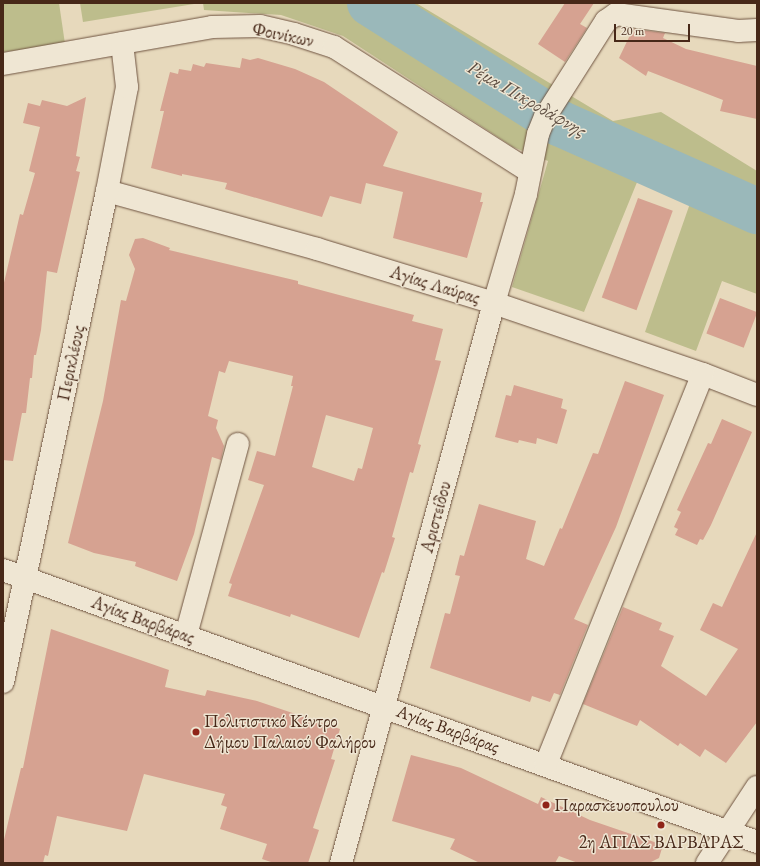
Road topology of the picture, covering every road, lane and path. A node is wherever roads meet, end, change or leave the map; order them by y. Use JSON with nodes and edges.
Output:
{"nodes":[{"id":1,"x":755,"y":30,"type":"edge"},
{"id":2,"x":122,"y":43,"type":"junction"},
{"id":3,"x":3,"y":64,"type":"edge"},
{"id":4,"x":529,"y":171,"type":"junction"},
{"id":5,"x":108,"y":192,"type":"junction"},
{"id":6,"x":494,"y":303,"type":"junction"},
{"id":7,"x":703,"y":374,"type":"junction"},
{"id":8,"x":757,"y":395,"type":"edge"},
{"id":9,"x":238,"y":444,"type":"dead end"},
{"id":10,"x":3,"y":570,"type":"edge"},
{"id":11,"x":24,"y":577,"type":"junction"},
{"id":12,"x":186,"y":635,"type":"junction"},
{"id":13,"x":3,"y":682,"type":"edge"},
{"id":14,"x":385,"y":706,"type":"junction"},
{"id":15,"x":546,"y":764,"type":"junction"},
{"id":16,"x":757,"y":787,"type":"edge"},
{"id":17,"x":728,"y":831,"type":"junction"},
{"id":18,"x":757,"y":842,"type":"edge"},
{"id":19,"x":341,"y":863,"type":"edge"},
{"id":20,"x":707,"y":863,"type":"edge"}],
"edges":[{"from":1,"to":4,"type":"street","name":"Αριστείδου"},
{"from":2,"to":3,"type":"street","name":"Φοινίκων"},
{"from":2,"to":4,"type":"street","name":"Φοινίκων"},
{"from":2,"to":5,"type":"street","name":"Περικλέους"},
{"from":4,"to":6,"type":"street","name":"Αριστείδου"},
{"from":5,"to":6,"type":"street","name":"Αγίας Λαύρας"},
{"from":5,"to":11,"type":"street","name":"Περικλέους"},
{"from":6,"to":7,"type":"street","name":"Αγίας Λαύρας"},
{"from":6,"to":14,"type":"street","name":"Αριστείδου"},
{"from":7,"to":8,"type":"street","name":"Αγίας Λαύρας"},
{"from":7,"to":15,"type":"street"},
{"from":9,"to":12,"type":"street"},
{"from":10,"to":11,"type":"street","name":"Αγίας Βαρβάρας"},
{"from":11,"to":12,"type":"street","name":"Αγίας Βαρβάρας"},
{"from":11,"to":13,"type":"street","name":"Περικλέους"},
{"from":12,"to":14,"type":"street","name":"Αγίας Βαρβάρας"},
{"from":14,"to":15,"type":"street","name":"Αγίας Βαρβάρας"},
{"from":14,"to":19,"type":"street","name":"Αριστείδου"},
{"from":15,"to":17,"type":"street","name":"Αγίας Βαρβάρας"},
{"from":16,"to":17,"type":"street"},
{"from":17,"to":18,"type":"street","name":"Αγίας Βαρβάρας"},
{"from":17,"to":20,"type":"street"}]}
